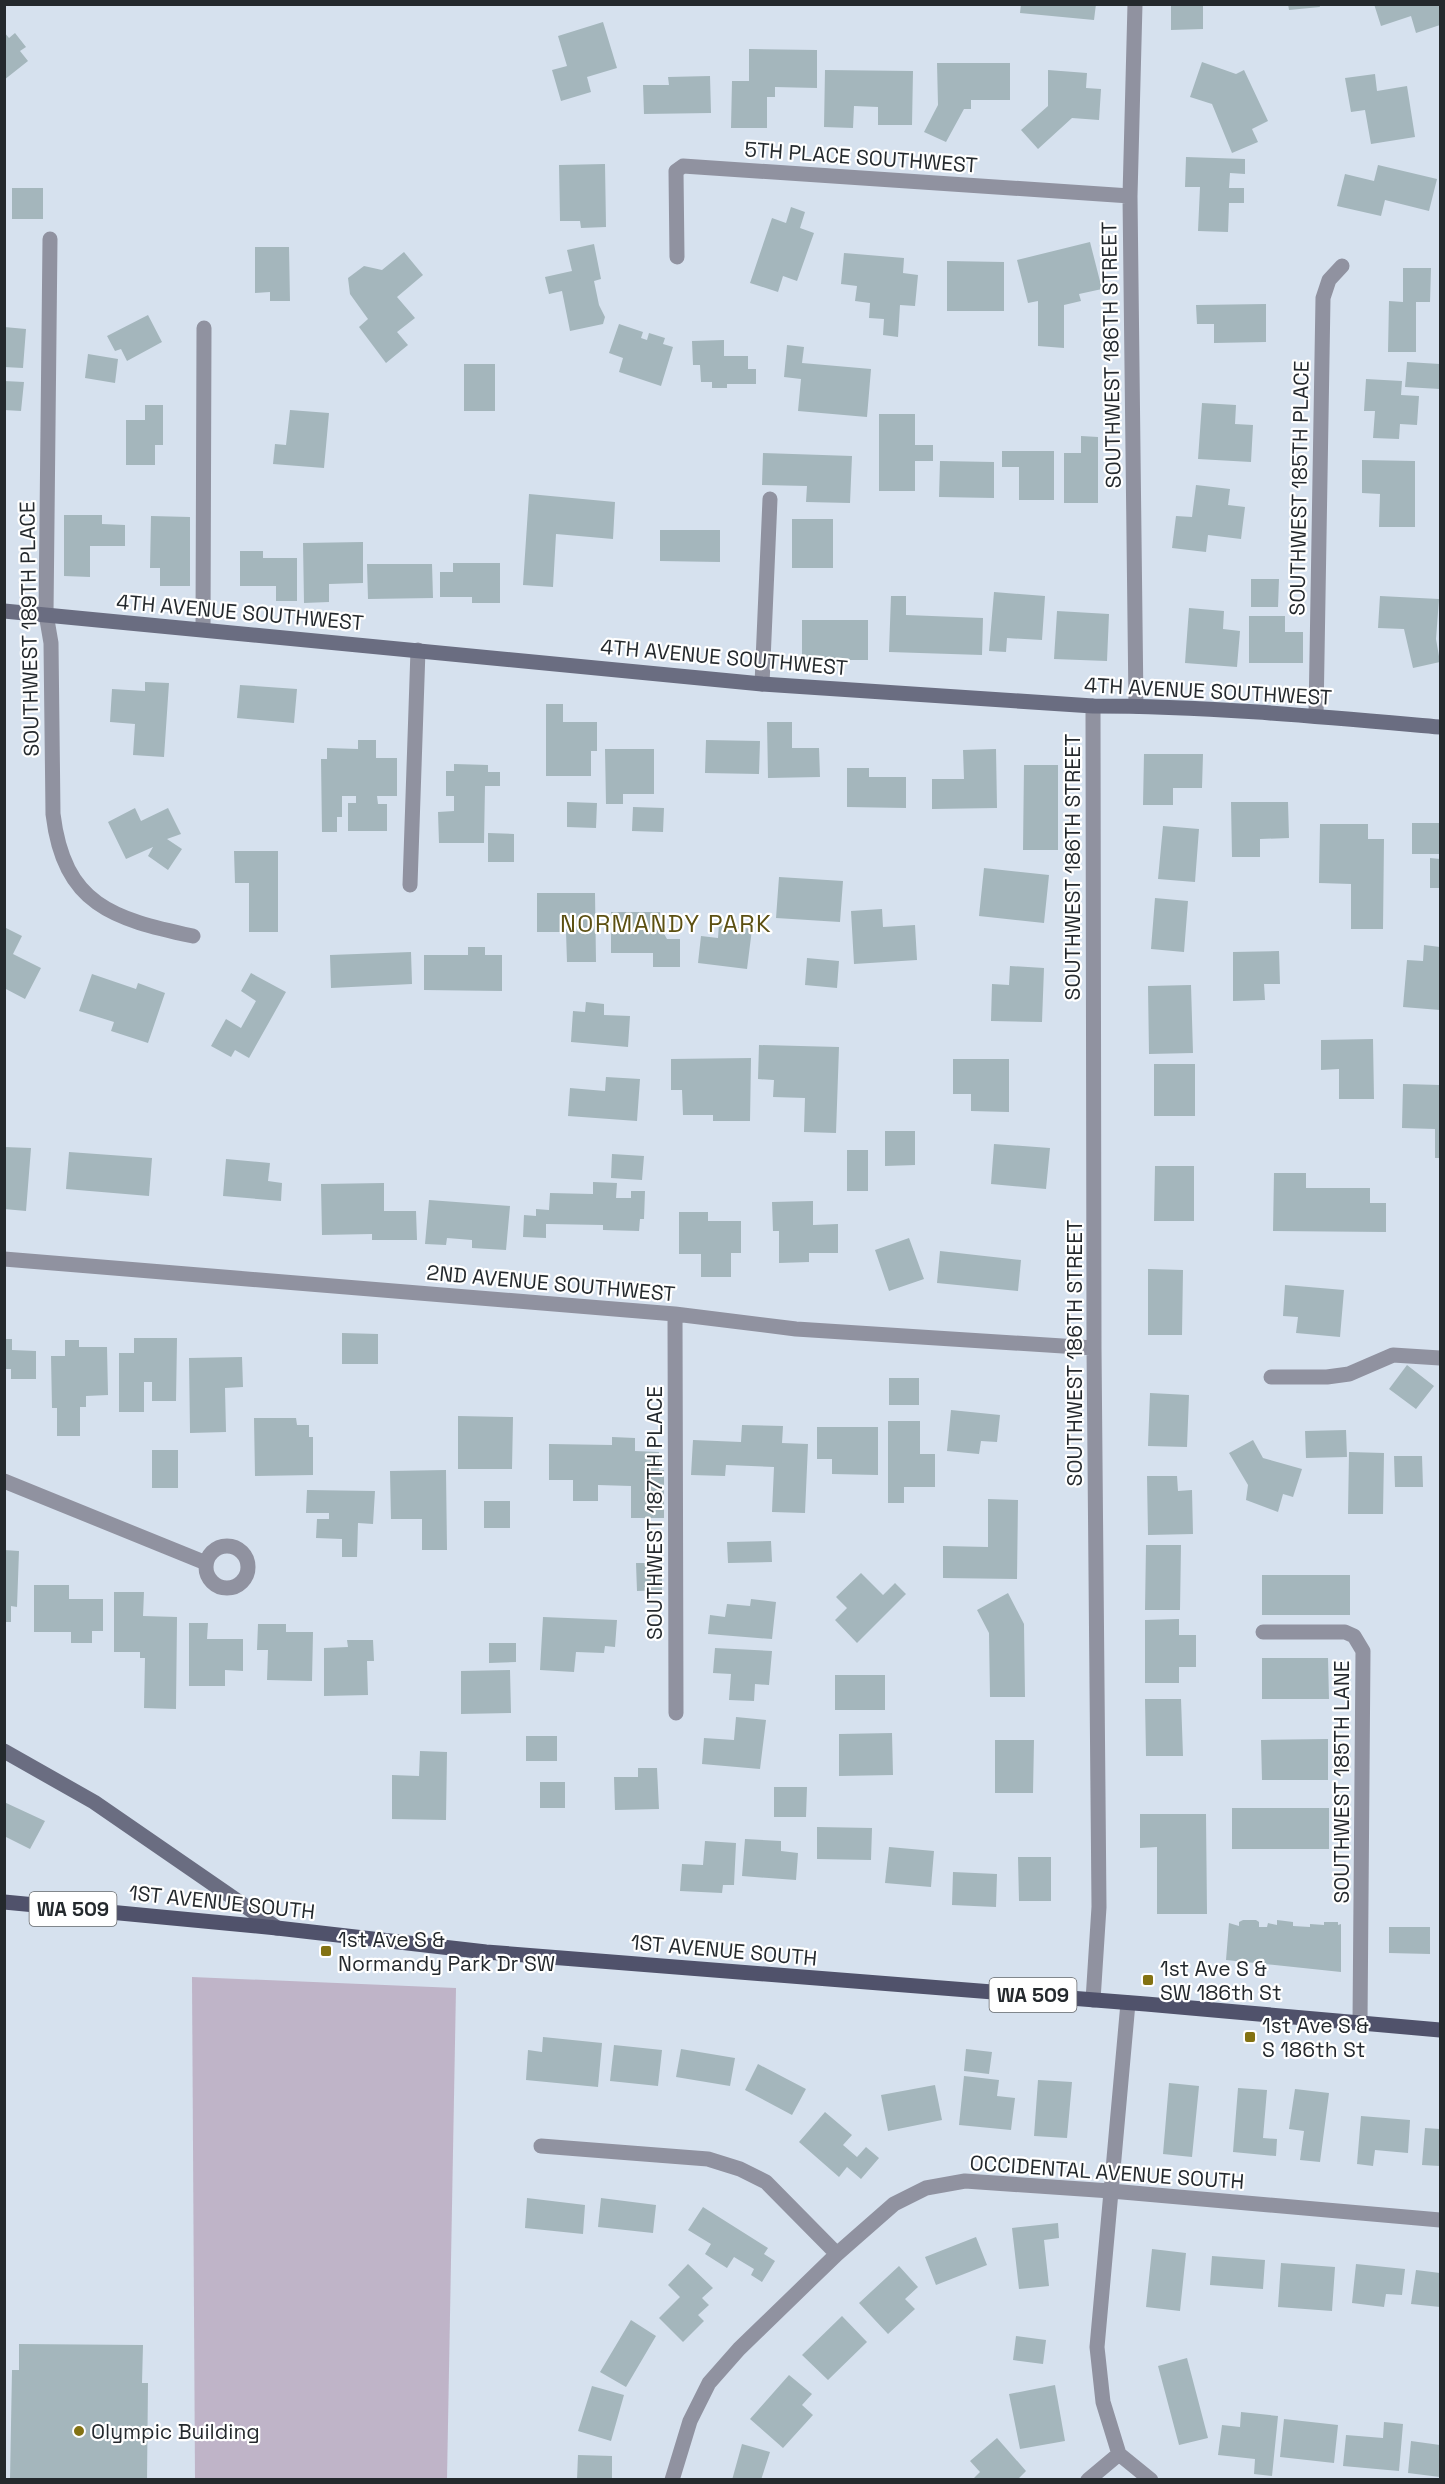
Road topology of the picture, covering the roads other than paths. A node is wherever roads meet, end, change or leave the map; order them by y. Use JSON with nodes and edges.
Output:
{"nodes":[{"id":1,"x":1135,"y":4,"type":"edge"},
{"id":2,"x":1130,"y":196,"type":"junction"},
{"id":3,"x":50,"y":239,"type":"dead end"},
{"id":4,"x":677,"y":257,"type":"dead end"},
{"id":5,"x":1342,"y":266,"type":"dead end"},
{"id":6,"x":204,"y":328,"type":"dead end"},
{"id":7,"x":770,"y":499,"type":"dead end"},
{"id":8,"x":4,"y":611,"type":"edge"},
{"id":9,"x":46,"y":614,"type":"junction"},
{"id":10,"x":203,"y":629,"type":"junction"},
{"id":11,"x":418,"y":650,"type":"junction"},
{"id":12,"x":762,"y":684,"type":"junction"},
{"id":13,"x":1093,"y":706,"type":"junction"},
{"id":14,"x":1136,"y":706,"type":"junction"},
{"id":15,"x":1316,"y":716,"type":"junction"},
{"id":16,"x":1440,"y":727,"type":"edge"},
{"id":17,"x":410,"y":885,"type":"dead end"},
{"id":18,"x":193,"y":936,"type":"dead end"},
{"id":19,"x":4,"y":1259,"type":"edge"},
{"id":20,"x":675,"y":1314,"type":"junction"},
{"id":21,"x":1094,"y":1348,"type":"junction"},
{"id":22,"x":1440,"y":1358,"type":"edge"},
{"id":23,"x":1271,"y":1377,"type":"dead end"},
{"id":24,"x":4,"y":1481,"type":"edge"},
{"id":25,"x":206,"y":1563,"type":"dead end"},
{"id":26,"x":1263,"y":1632,"type":"dead end"},
{"id":27,"x":676,"y":1713,"type":"dead end"},
{"id":28,"x":4,"y":1751,"type":"edge"},
{"id":29,"x":4,"y":1902,"type":"edge"},
{"id":30,"x":277,"y":1928,"type":"junction"},
{"id":31,"x":1094,"y":2000,"type":"junction"},
{"id":32,"x":1128,"y":2003,"type":"junction"},
{"id":33,"x":1360,"y":2023,"type":"junction"},
{"id":34,"x":1440,"y":2030,"type":"edge"},
{"id":35,"x":541,"y":2146,"type":"dead end"},
{"id":36,"x":1111,"y":2191,"type":"junction"},
{"id":37,"x":1440,"y":2220,"type":"edge"},
{"id":38,"x":837,"y":2254,"type":"junction"},
{"id":39,"x":1119,"y":2454,"type":"junction"},
{"id":40,"x":672,"y":2480,"type":"edge"},
{"id":41,"x":1088,"y":2480,"type":"edge"},
{"id":42,"x":1150,"y":2480,"type":"edge"}],
"edges":[{"from":1,"to":2,"type":"street","name":"SOUTHWEST 186TH STREET"},
{"from":2,"to":4,"type":"street","name":"5TH PLACE SOUTHWEST"},
{"from":2,"to":14,"type":"street","name":"SOUTHWEST 186TH STREET"},
{"from":3,"to":9,"type":"street","name":"SOUTHWEST 189TH PLACE"},
{"from":5,"to":15,"type":"street","name":"SOUTHWEST 185TH PLACE"},
{"from":6,"to":10,"type":"street"},
{"from":7,"to":12,"type":"street"},
{"from":8,"to":9,"type":"street","name":"4TH AVENUE SOUTHWEST"},
{"from":9,"to":10,"type":"street","name":"4TH AVENUE SOUTHWEST"},
{"from":9,"to":18,"type":"street","name":"SOUTHWEST 189TH PLACE"},
{"from":10,"to":11,"type":"street","name":"4TH AVENUE SOUTHWEST"},
{"from":11,"to":12,"type":"street","name":"4TH AVENUE SOUTHWEST"},
{"from":11,"to":17,"type":"street"},
{"from":12,"to":13,"type":"street","name":"4TH AVENUE SOUTHWEST"},
{"from":13,"to":14,"type":"street","name":"4TH AVENUE SOUTHWEST"},
{"from":13,"to":21,"type":"street","name":"SOUTHWEST 186TH STREET"},
{"from":14,"to":15,"type":"street","name":"4TH AVENUE SOUTHWEST"},
{"from":15,"to":16,"type":"street","name":"4TH AVENUE SOUTHWEST"},
{"from":19,"to":20,"type":"street","name":"2ND AVENUE SOUTHWEST"},
{"from":20,"to":21,"type":"street","name":"2ND AVENUE SOUTHWEST"},
{"from":20,"to":27,"type":"street","name":"SOUTHWEST 187TH PLACE"},
{"from":21,"to":31,"type":"street","name":"SOUTHWEST 186TH STREET"},
{"from":22,"to":23,"type":"street"},
{"from":24,"to":25,"type":"street"},
{"from":26,"to":33,"type":"street","name":"SOUTHWEST 185TH LANE"},
{"from":28,"to":30,"type":"street"},
{"from":29,"to":30,"type":"main road","name":"1ST AVENUE SOUTH","number":"WA 509"},
{"from":30,"to":31,"type":"main road","name":"1ST AVENUE SOUTH","number":"WA 509"},
{"from":31,"to":32,"type":"main road","name":"1ST AVENUE SOUTH","number":"WA 509"},
{"from":32,"to":33,"type":"main road","name":"1ST AVENUE SOUTH","number":"WA 509"},
{"from":32,"to":36,"type":"street"},
{"from":33,"to":34,"type":"main road","name":"1ST AVENUE SOUTH","number":"WA 509"},
{"from":35,"to":38,"type":"street"},
{"from":36,"to":37,"type":"street","name":"OCCIDENTAL AVENUE SOUTH"},
{"from":36,"to":38,"type":"street","name":"OCCIDENTAL AVENUE SOUTH"},
{"from":36,"to":39,"type":"street"},
{"from":38,"to":40,"type":"street","name":"OCCIDENTAL AVENUE SOUTH"},
{"from":39,"to":41,"type":"street"},
{"from":39,"to":42,"type":"street"}]}
